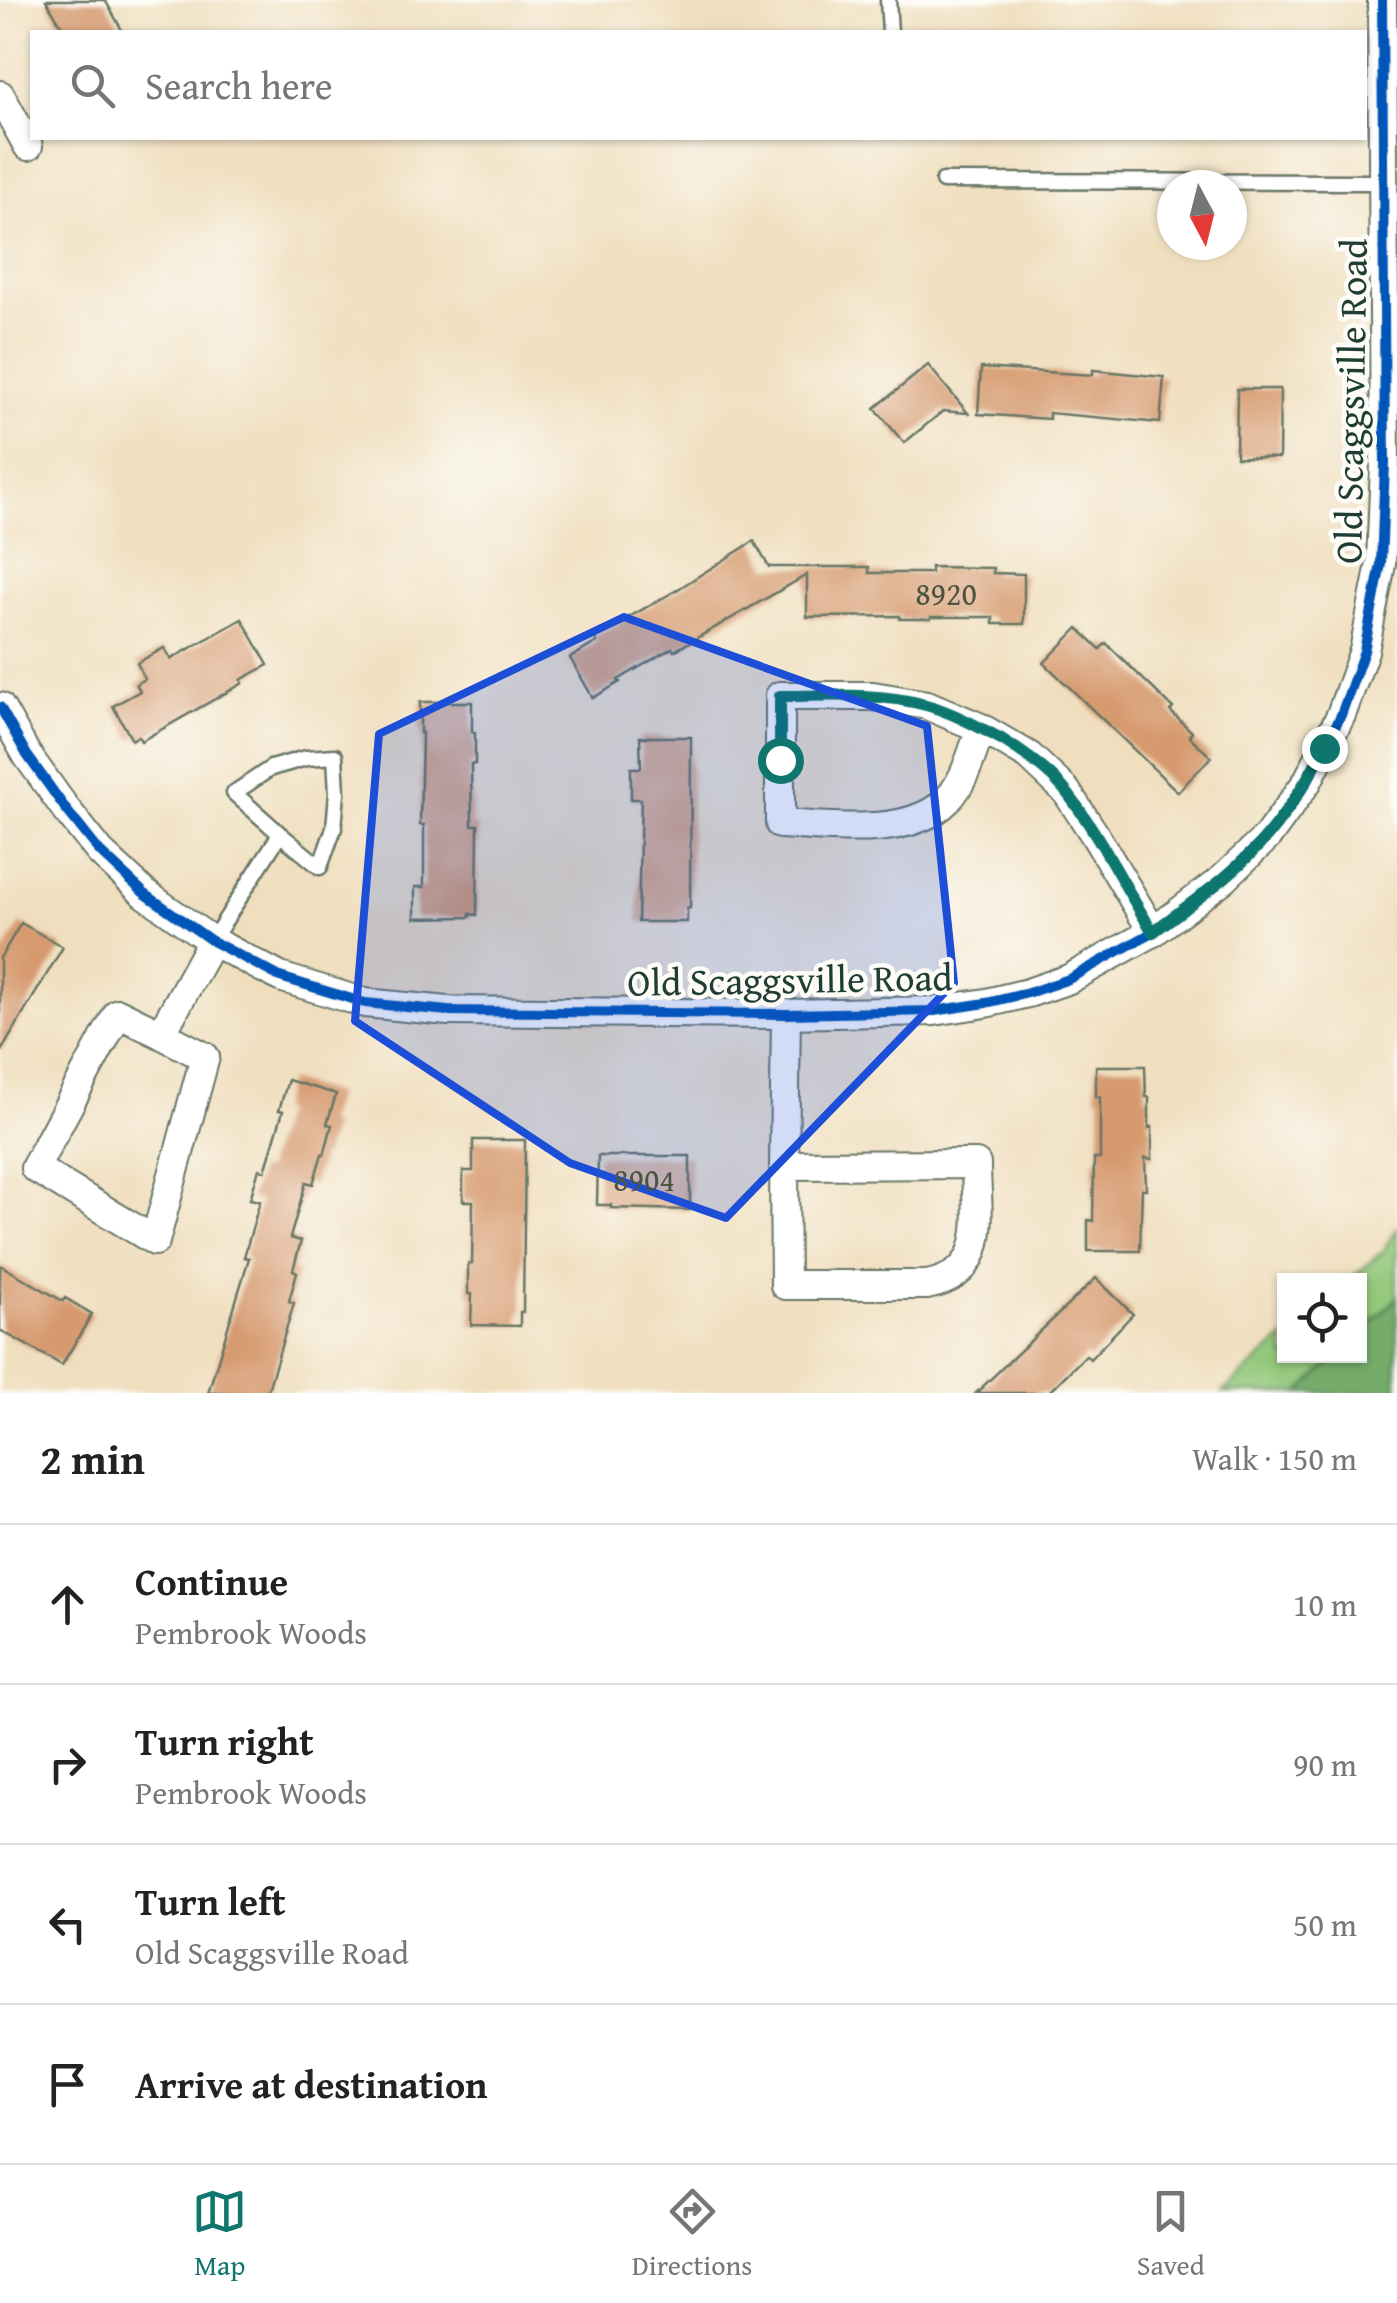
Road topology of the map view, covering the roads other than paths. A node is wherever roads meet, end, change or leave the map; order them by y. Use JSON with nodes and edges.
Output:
{"nodes":[{"id":1,"x":888,"y":0,"type":"edge"},
{"id":2,"x":1382,"y":0,"type":"edge"},
{"id":3,"x":890,"y":30,"type":"edge"},
{"id":4,"x":0,"y":95,"type":"edge"},
{"id":5,"x":28,"y":146,"type":"dead end"},
{"id":6,"x":943,"y":181,"type":"dead end"},
{"id":7,"x":1382,"y":182,"type":"junction"},
{"id":8,"x":0,"y":707,"type":"edge"},
{"id":9,"x":981,"y":728,"type":"junction"},
{"id":10,"x":280,"y":834,"type":"junction"},
{"id":11,"x":1153,"y":932,"type":"junction"},
{"id":12,"x":212,"y":941,"type":"junction"},
{"id":13,"x":786,"y":1014,"type":"junction"},
{"id":14,"x":161,"y":1034,"type":"junction"},
{"id":15,"x":784,"y":1165,"type":"junction"}],
"edges":[{"from":1,"to":3,"type":"lane"},
{"from":2,"to":7,"type":"street","name":"Old Scaggsville Road"},
{"from":4,"to":5,"type":"street"},
{"from":6,"to":7,"type":"lane"},
{"from":7,"to":11,"type":"street","name":"Old Scaggsville Road"},
{"from":8,"to":12,"type":"street","name":"Old Scaggsville Road"},
{"from":9,"to":9,"type":"street"},
{"from":9,"to":11,"type":"street"},
{"from":10,"to":10,"type":"lane"},
{"from":10,"to":12,"type":"lane"},
{"from":11,"to":13,"type":"street","name":"Old Scaggsville Road"},
{"from":12,"to":13,"type":"street","name":"Old Scaggsville Road"},
{"from":12,"to":14,"type":"street"},
{"from":13,"to":15,"type":"street"},
{"from":14,"to":14,"type":"street"},
{"from":15,"to":15,"type":"street"}]}
